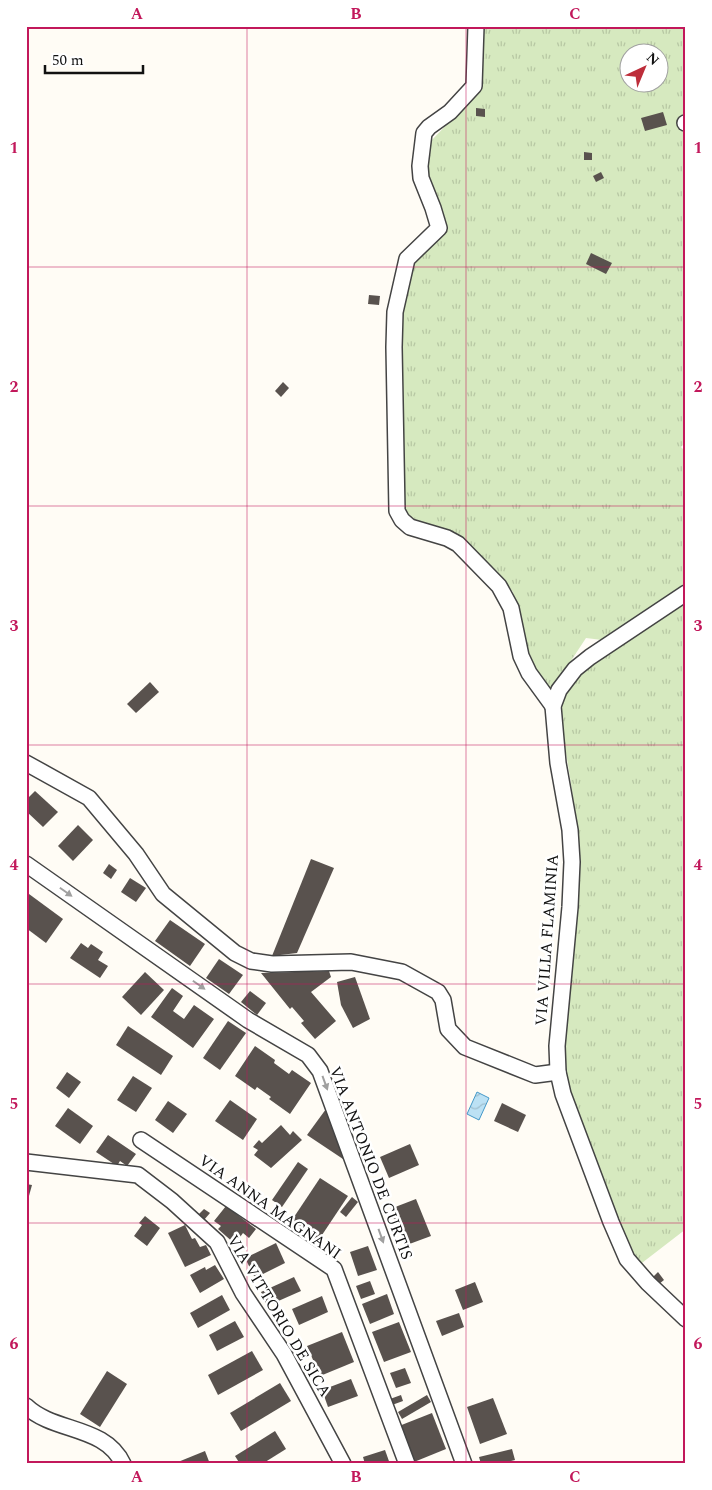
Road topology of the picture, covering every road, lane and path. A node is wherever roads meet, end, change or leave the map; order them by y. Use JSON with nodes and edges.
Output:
{"nodes":[{"id":1,"x":476,"y":26,"type":"edge"},
{"id":2,"x":686,"y":593,"type":"edge"},
{"id":3,"x":553,"y":706,"type":"junction"},
{"id":4,"x":26,"y":763,"type":"edge"},
{"id":5,"x":26,"y":864,"type":"edge"},
{"id":6,"x":558,"y":1072,"type":"junction"},
{"id":7,"x":141,"y":1140,"type":"dead end"},
{"id":8,"x":26,"y":1162,"type":"edge"},
{"id":9,"x":686,"y":1319,"type":"edge"},
{"id":10,"x":26,"y":1406,"type":"edge"},
{"id":11,"x":123,"y":1464,"type":"edge"},
{"id":12,"x":343,"y":1464,"type":"edge"},
{"id":13,"x":407,"y":1464,"type":"edge"},
{"id":14,"x":464,"y":1464,"type":"edge"}],
"edges":[{"from":1,"to":3,"type":"street"},
{"from":2,"to":3,"type":"street"},
{"from":3,"to":6,"type":"street","name":"VIA VILLA FLAMINIA"},
{"from":4,"to":6,"type":"street"},
{"from":5,"to":14,"type":"street","name":"VIA ANTONIO DE CURTIS","one_way":true},
{"from":6,"to":9,"type":"street","name":"VIA VILLA FLAMINIA"},
{"from":7,"to":13,"type":"street","name":"VIA ANNA MAGNANI"},
{"from":8,"to":12,"type":"street","name":"VIA VITTORIO DE SICA"},
{"from":10,"to":11,"type":"street"}]}
